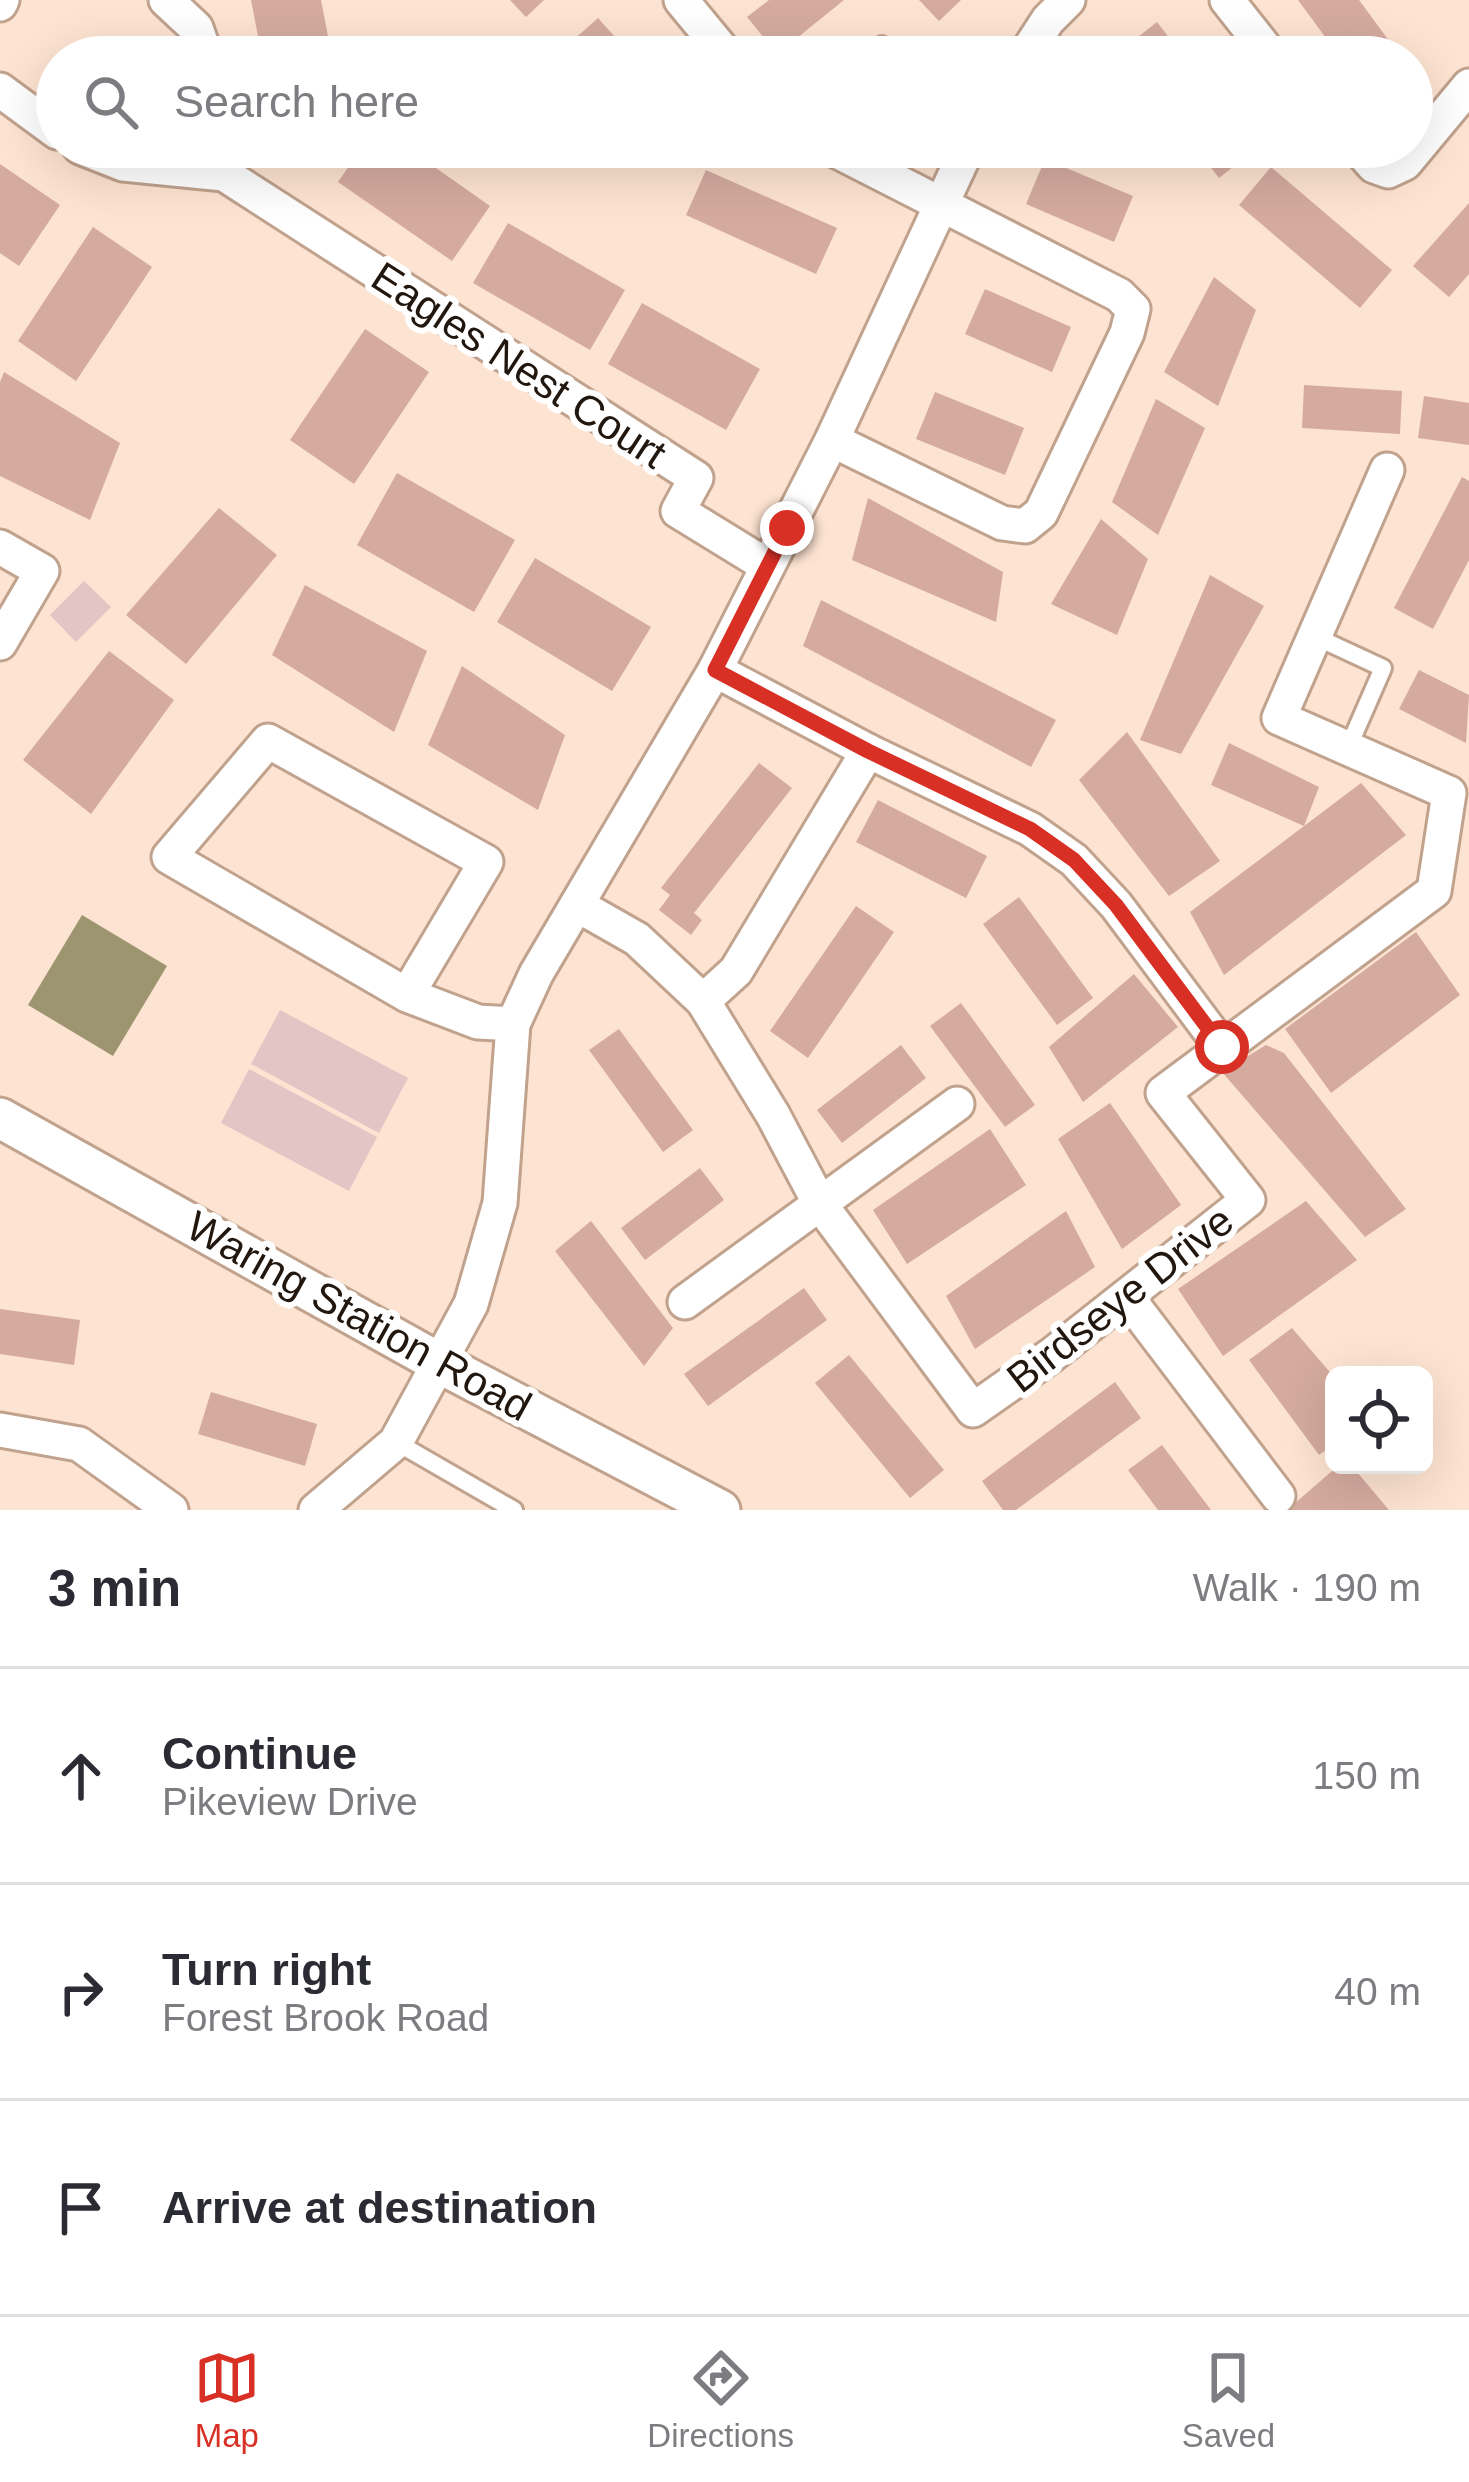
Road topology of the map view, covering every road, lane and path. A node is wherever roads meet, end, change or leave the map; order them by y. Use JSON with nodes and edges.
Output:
{"nodes":[{"id":1,"x":166,"y":0,"type":"edge"},
{"id":2,"x":681,"y":0,"type":"edge"},
{"id":3,"x":1069,"y":0,"type":"edge"},
{"id":4,"x":1228,"y":0,"type":"edge"},
{"id":5,"x":199,"y":36,"type":"edge"},
{"id":6,"x":711,"y":36,"type":"edge"},
{"id":7,"x":1038,"y":36,"type":"edge"},
{"id":8,"x":1256,"y":36,"type":"edge"},
{"id":9,"x":1469,"y":86,"type":"edge"},
{"id":10,"x":0,"y":90,"type":"edge"},
{"id":11,"x":36,"y":117,"type":"edge"},
{"id":12,"x":1433,"y":129,"type":"edge"},
{"id":13,"x":232,"y":168,"type":"edge"},
{"id":14,"x":889,"y":168,"type":"edge"},
{"id":15,"x":959,"y":168,"type":"edge"},
{"id":16,"x":943,"y":205,"type":"junction"},
{"id":17,"x":832,"y":440,"type":"junction"},
{"id":18,"x":1387,"y":470,"type":"dead end"},
{"id":19,"x":0,"y":547,"type":"edge"},
{"id":20,"x":766,"y":565,"type":"junction"},
{"id":21,"x":1314,"y":636,"type":"junction"},
{"id":22,"x":0,"y":643,"type":"edge"},
{"id":23,"x":715,"y":670,"type":"junction"},
{"id":24,"x":1348,"y":748,"type":"junction"},
{"id":25,"x":868,"y":751,"type":"junction"},
{"id":26,"x":579,"y":906,"type":"junction"},
{"id":27,"x":407,"y":995,"type":"junction"},
{"id":28,"x":703,"y":1001,"type":"junction"},
{"id":29,"x":513,"y":1024,"type":"junction"},
{"id":30,"x":1222,"y":1047,"type":"junction"},
{"id":31,"x":956,"y":1104,"type":"dead end"},
{"id":32,"x":0,"y":1118,"type":"edge"},
{"id":33,"x":820,"y":1204,"type":"junction"},
{"id":34,"x":1127,"y":1297,"type":"junction"},
{"id":35,"x":685,"y":1302,"type":"dead end"},
{"id":36,"x":441,"y":1364,"type":"junction"},
{"id":37,"x":0,"y":1430,"type":"edge"},
{"id":38,"x":396,"y":1442,"type":"junction"},
{"id":39,"x":1278,"y":1496,"type":"dead end"},
{"id":40,"x":171,"y":1510,"type":"edge"},
{"id":41,"x":316,"y":1510,"type":"edge"},
{"id":42,"x":514,"y":1510,"type":"edge"},
{"id":43,"x":720,"y":1510,"type":"edge"}],
"edges":[{"from":1,"to":5,"type":"street"},
{"from":2,"to":6,"type":"street"},
{"from":3,"to":7,"type":"street"},
{"from":4,"to":8,"type":"street"},
{"from":9,"to":12,"type":"street"},
{"from":10,"to":11,"type":"street"},
{"from":13,"to":20,"type":"street","name":"Eagles Nest Court"},
{"from":14,"to":16,"type":"street"},
{"from":15,"to":16,"type":"street"},
{"from":16,"to":17,"type":"street"},
{"from":16,"to":17,"type":"street"},
{"from":17,"to":20,"type":"street"},
{"from":18,"to":21,"type":"street","name":"Birdseye Drive"},
{"from":19,"to":22,"type":"street"},
{"from":20,"to":23,"type":"street"},
{"from":21,"to":24,"type":"lane"},
{"from":21,"to":24,"type":"street","name":"Birdseye Drive"},
{"from":23,"to":25,"type":"street"},
{"from":23,"to":26,"type":"street"},
{"from":24,"to":30,"type":"street","name":"Birdseye Drive"},
{"from":25,"to":28,"type":"street"},
{"from":25,"to":30,"type":"street"},
{"from":26,"to":28,"type":"street","name":"Birdseye Drive"},
{"from":26,"to":29,"type":"street"},
{"from":27,"to":27,"type":"street"},
{"from":27,"to":29,"type":"street"},
{"from":28,"to":33,"type":"street","name":"Birdseye Drive"},
{"from":29,"to":36,"type":"street"},
{"from":30,"to":34,"type":"street","name":"Birdseye Drive"},
{"from":31,"to":33,"type":"street"},
{"from":32,"to":36,"type":"street","name":"Waring Station Road"},
{"from":33,"to":34,"type":"street","name":"Birdseye Drive"},
{"from":33,"to":35,"type":"street"},
{"from":34,"to":39,"type":"street"},
{"from":36,"to":38,"type":"street"},
{"from":36,"to":43,"type":"street","name":"Waring Station Road"},
{"from":37,"to":40,"type":"street"},
{"from":38,"to":41,"type":"street"},
{"from":38,"to":42,"type":"lane"}]}
